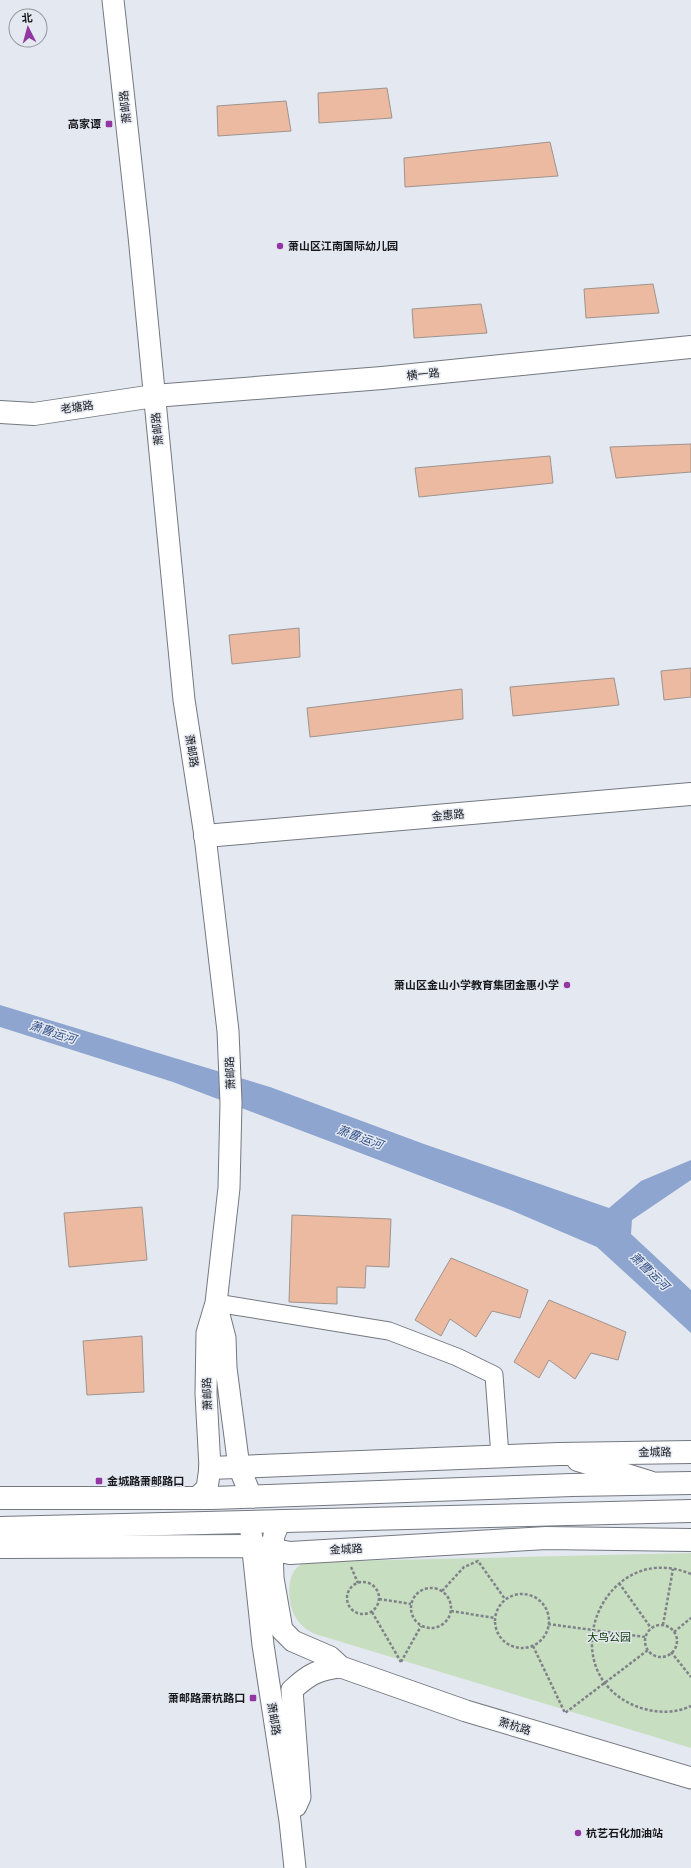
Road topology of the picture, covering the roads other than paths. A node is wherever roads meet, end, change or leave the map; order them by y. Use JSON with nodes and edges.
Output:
{"nodes":[{"id":1,"x":113,"y":0,"type":"edge"},
{"id":2,"x":691,"y":346,"type":"edge"},
{"id":3,"x":154,"y":396,"type":"junction"},
{"id":4,"x":0,"y":412,"type":"edge"},
{"id":5,"x":691,"y":794,"type":"edge"},
{"id":6,"x":205,"y":836,"type":"junction"},
{"id":7,"x":216,"y":1303,"type":"junction"},
{"id":8,"x":691,"y":1452,"type":"edge"},
{"id":9,"x":559,"y":1454,"type":"junction"},
{"id":10,"x":500,"y":1456,"type":"junction"},
{"id":11,"x":239,"y":1467,"type":"junction"},
{"id":12,"x":210,"y":1468,"type":"junction"},
{"id":13,"x":654,"y":1483,"type":"junction"},
{"id":14,"x":691,"y":1483,"type":"edge"},
{"id":15,"x":0,"y":1492,"type":"edge"},
{"id":16,"x":251,"y":1496,"type":"junction"},
{"id":17,"x":72,"y":1497,"type":"junction"},
{"id":18,"x":0,"y":1498,"type":"edge"},
{"id":19,"x":197,"y":1498,"type":"junction"},
{"id":20,"x":691,"y":1511,"type":"edge"},
{"id":21,"x":280,"y":1521,"type":"junction"},
{"id":22,"x":250,"y":1522,"type":"junction"},
{"id":23,"x":0,"y":1528,"type":"edge"},
{"id":24,"x":691,"y":1540,"type":"edge"},
{"id":25,"x":0,"y":1547,"type":"edge"},
{"id":26,"x":263,"y":1548,"type":"junction"},
{"id":27,"x":341,"y":1667,"type":"junction"},
{"id":28,"x":691,"y":1778,"type":"edge"},
{"id":29,"x":290,"y":1821,"type":"junction"},
{"id":30,"x":295,"y":1868,"type":"edge"}],
"edges":[{"from":1,"to":3,"type":"street","name":"萧邮路"},
{"from":2,"to":3,"type":"main road","name":"横一路"},
{"from":3,"to":4,"type":"main road","name":"老塘路"},
{"from":3,"to":6,"type":"street","name":"萧邮路"},
{"from":5,"to":6,"type":"main road","name":"金惠路"},
{"from":6,"to":7,"type":"street","name":"萧邮路"},
{"from":7,"to":10,"type":"street"},
{"from":7,"to":11,"type":"street"},
{"from":7,"to":12,"type":"street","name":"萧邮路"},
{"from":8,"to":9,"type":"main road","name":"金城路"},
{"from":9,"to":10,"type":"main road","name":"金城路"},
{"from":9,"to":13,"type":"main road"},
{"from":10,"to":11,"type":"main road","name":"金城路"},
{"from":11,"to":12,"type":"main road","name":"金城路"},
{"from":11,"to":16,"type":"street"},
{"from":12,"to":19,"type":"street","name":"萧邮路"},
{"from":13,"to":14,"type":"main road"},
{"from":13,"to":16,"type":"main road"},
{"from":15,"to":17,"type":"main road"},
{"from":16,"to":19,"type":"main road"},
{"from":17,"to":18,"type":"main road"},
{"from":17,"to":19,"type":"main road"},
{"from":20,"to":21,"type":"main road"},
{"from":21,"to":22,"type":"main road"},
{"from":21,"to":26,"type":"street"},
{"from":22,"to":23,"type":"main road"},
{"from":22,"to":26,"type":"street","name":"萧邮路"},
{"from":24,"to":26,"type":"main road","name":"金城路"},
{"from":25,"to":26,"type":"main road","name":"金城路"},
{"from":26,"to":27,"type":"street"},
{"from":26,"to":29,"type":"street","name":"萧邮路"},
{"from":27,"to":28,"type":"street","name":"萧杭路"},
{"from":27,"to":29,"type":"street"},
{"from":29,"to":30,"type":"street","name":"萧邮路"}]}
